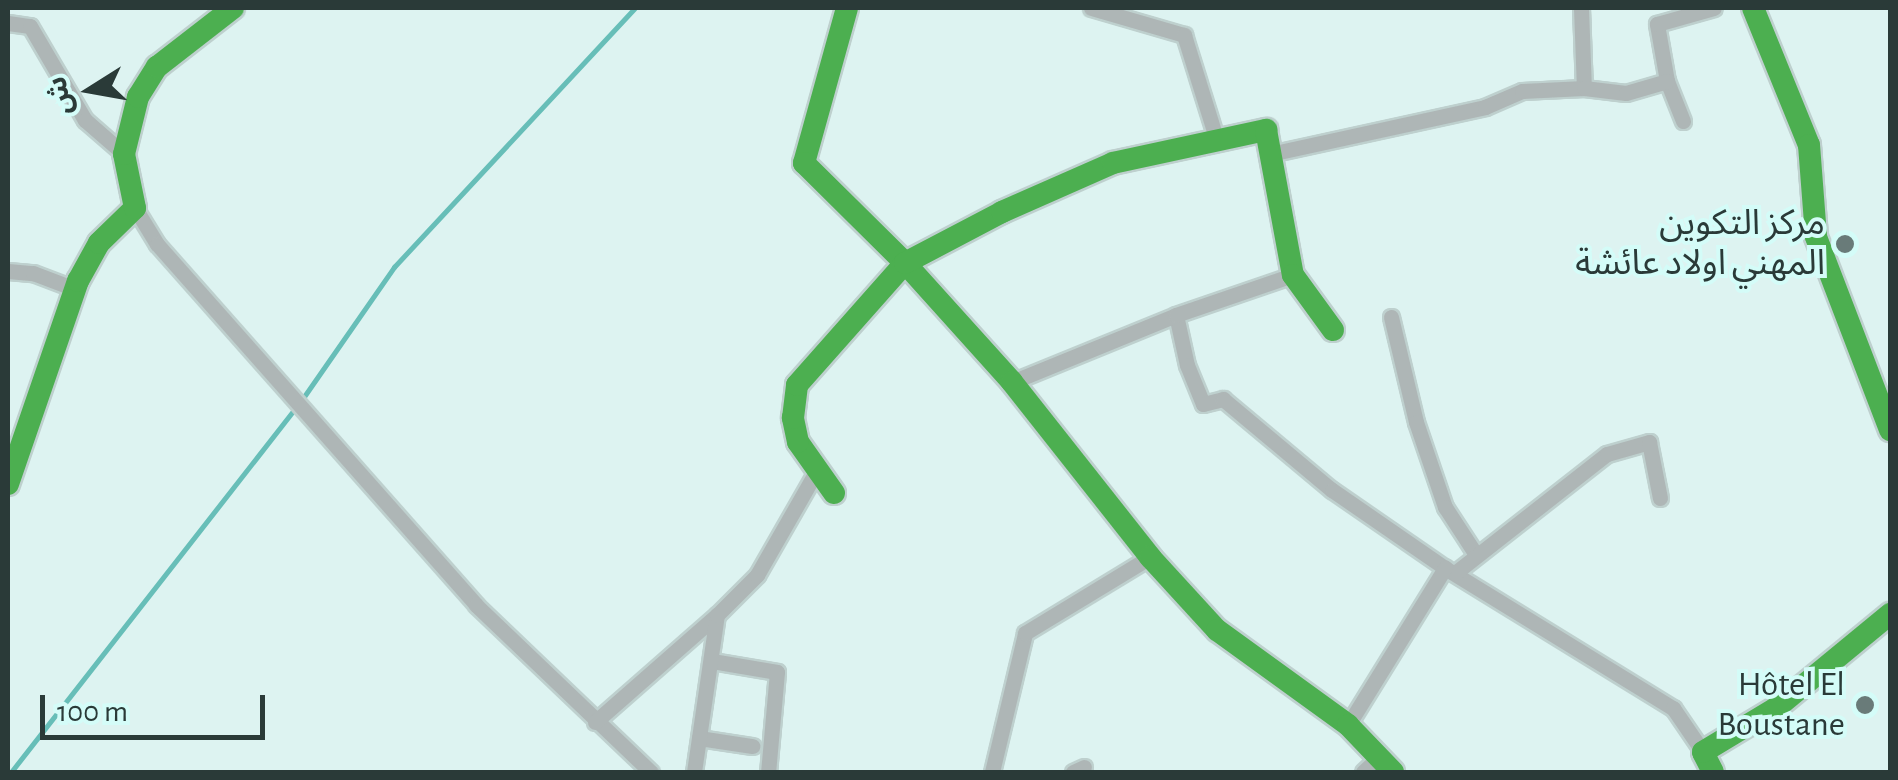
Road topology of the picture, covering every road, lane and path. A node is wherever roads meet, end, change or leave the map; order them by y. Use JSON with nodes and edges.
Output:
{"nodes":[{"id":1,"x":233,"y":8,"type":"edge"},
{"id":2,"x":847,"y":8,"type":"edge"},
{"id":3,"x":1091,"y":8,"type":"edge"},
{"id":4,"x":1581,"y":8,"type":"edge"},
{"id":5,"x":1714,"y":8,"type":"edge"},
{"id":6,"x":1753,"y":8,"type":"edge"},
{"id":7,"x":8,"y":22,"type":"edge"},
{"id":8,"x":1667,"y":81,"type":"junction"},
{"id":9,"x":1584,"y":88,"type":"junction"},
{"id":10,"x":1684,"y":121,"type":"dead end"},
{"id":11,"x":1217,"y":141,"type":"junction"},
{"id":12,"x":124,"y":154,"type":"junction"},
{"id":13,"x":1270,"y":154,"type":"junction"},
{"id":14,"x":135,"y":208,"type":"junction"},
{"id":15,"x":904,"y":263,"type":"junction"},
{"id":16,"x":8,"y":271,"type":"edge"},
{"id":17,"x":1293,"y":275,"type":"junction"},
{"id":18,"x":75,"y":288,"type":"junction"},
{"id":19,"x":1176,"y":315,"type":"junction"},
{"id":20,"x":1391,"y":318,"type":"dead end"},
{"id":21,"x":1333,"y":330,"type":"dead end"},
{"id":22,"x":1012,"y":382,"type":"junction"},
{"id":23,"x":1890,"y":430,"type":"edge"},
{"id":24,"x":816,"y":472,"type":"junction"},
{"id":25,"x":8,"y":484,"type":"edge"},
{"id":26,"x":834,"y":493,"type":"dead end"},
{"id":27,"x":1660,"y":498,"type":"dead end"},
{"id":28,"x":1475,"y":553,"type":"junction"},
{"id":29,"x":1150,"y":557,"type":"junction"},
{"id":30,"x":1450,"y":570,"type":"junction"},
{"id":31,"x":1890,"y":614,"type":"edge"},
{"id":32,"x":717,"y":615,"type":"junction"},
{"id":33,"x":712,"y":660,"type":"junction"},
{"id":34,"x":595,"y":722,"type":"junction"},
{"id":35,"x":1348,"y":725,"type":"junction"},
{"id":36,"x":700,"y":738,"type":"junction"},
{"id":37,"x":752,"y":746,"type":"dead end"},
{"id":38,"x":1708,"y":762,"type":"edge"},
{"id":39,"x":1378,"y":767,"type":"edge"},
{"id":40,"x":651,"y":772,"type":"edge"},
{"id":41,"x":694,"y":772,"type":"edge"},
{"id":42,"x":768,"y":772,"type":"edge"},
{"id":43,"x":992,"y":772,"type":"edge"}],
"edges":[{"from":1,"to":12,"type":"street"},
{"from":2,"to":15,"type":"street"},
{"from":3,"to":11,"type":"street"},
{"from":4,"to":9,"type":"street"},
{"from":5,"to":8,"type":"street"},
{"from":6,"to":23,"type":"street"},
{"from":7,"to":12,"type":"street"},
{"from":8,"to":9,"type":"street"},
{"from":8,"to":10,"type":"street"},
{"from":9,"to":13,"type":"street"},
{"from":11,"to":13,"type":"street"},
{"from":11,"to":15,"type":"street"},
{"from":12,"to":14,"type":"street"},
{"from":13,"to":17,"type":"street"},
{"from":14,"to":18,"type":"street"},
{"from":14,"to":34,"type":"street"},
{"from":15,"to":22,"type":"street"},
{"from":15,"to":24,"type":"street"},
{"from":16,"to":18,"type":"street"},
{"from":17,"to":19,"type":"street"},
{"from":17,"to":21,"type":"street"},
{"from":18,"to":25,"type":"street"},
{"from":19,"to":22,"type":"street"},
{"from":19,"to":30,"type":"street"},
{"from":20,"to":28,"type":"street"},
{"from":22,"to":29,"type":"street"},
{"from":24,"to":26,"type":"street"},
{"from":24,"to":32,"type":"street"},
{"from":27,"to":28,"type":"street"},
{"from":28,"to":30,"type":"street"},
{"from":29,"to":35,"type":"street"},
{"from":29,"to":43,"type":"street"},
{"from":30,"to":35,"type":"street"},
{"from":30,"to":38,"type":"street"},
{"from":31,"to":38,"type":"street"},
{"from":32,"to":33,"type":"street"},
{"from":32,"to":34,"type":"street"},
{"from":33,"to":36,"type":"street"},
{"from":33,"to":42,"type":"street"},
{"from":34,"to":40,"type":"street"},
{"from":35,"to":39,"type":"street"},
{"from":36,"to":37,"type":"street"},
{"from":36,"to":41,"type":"street"}]}
